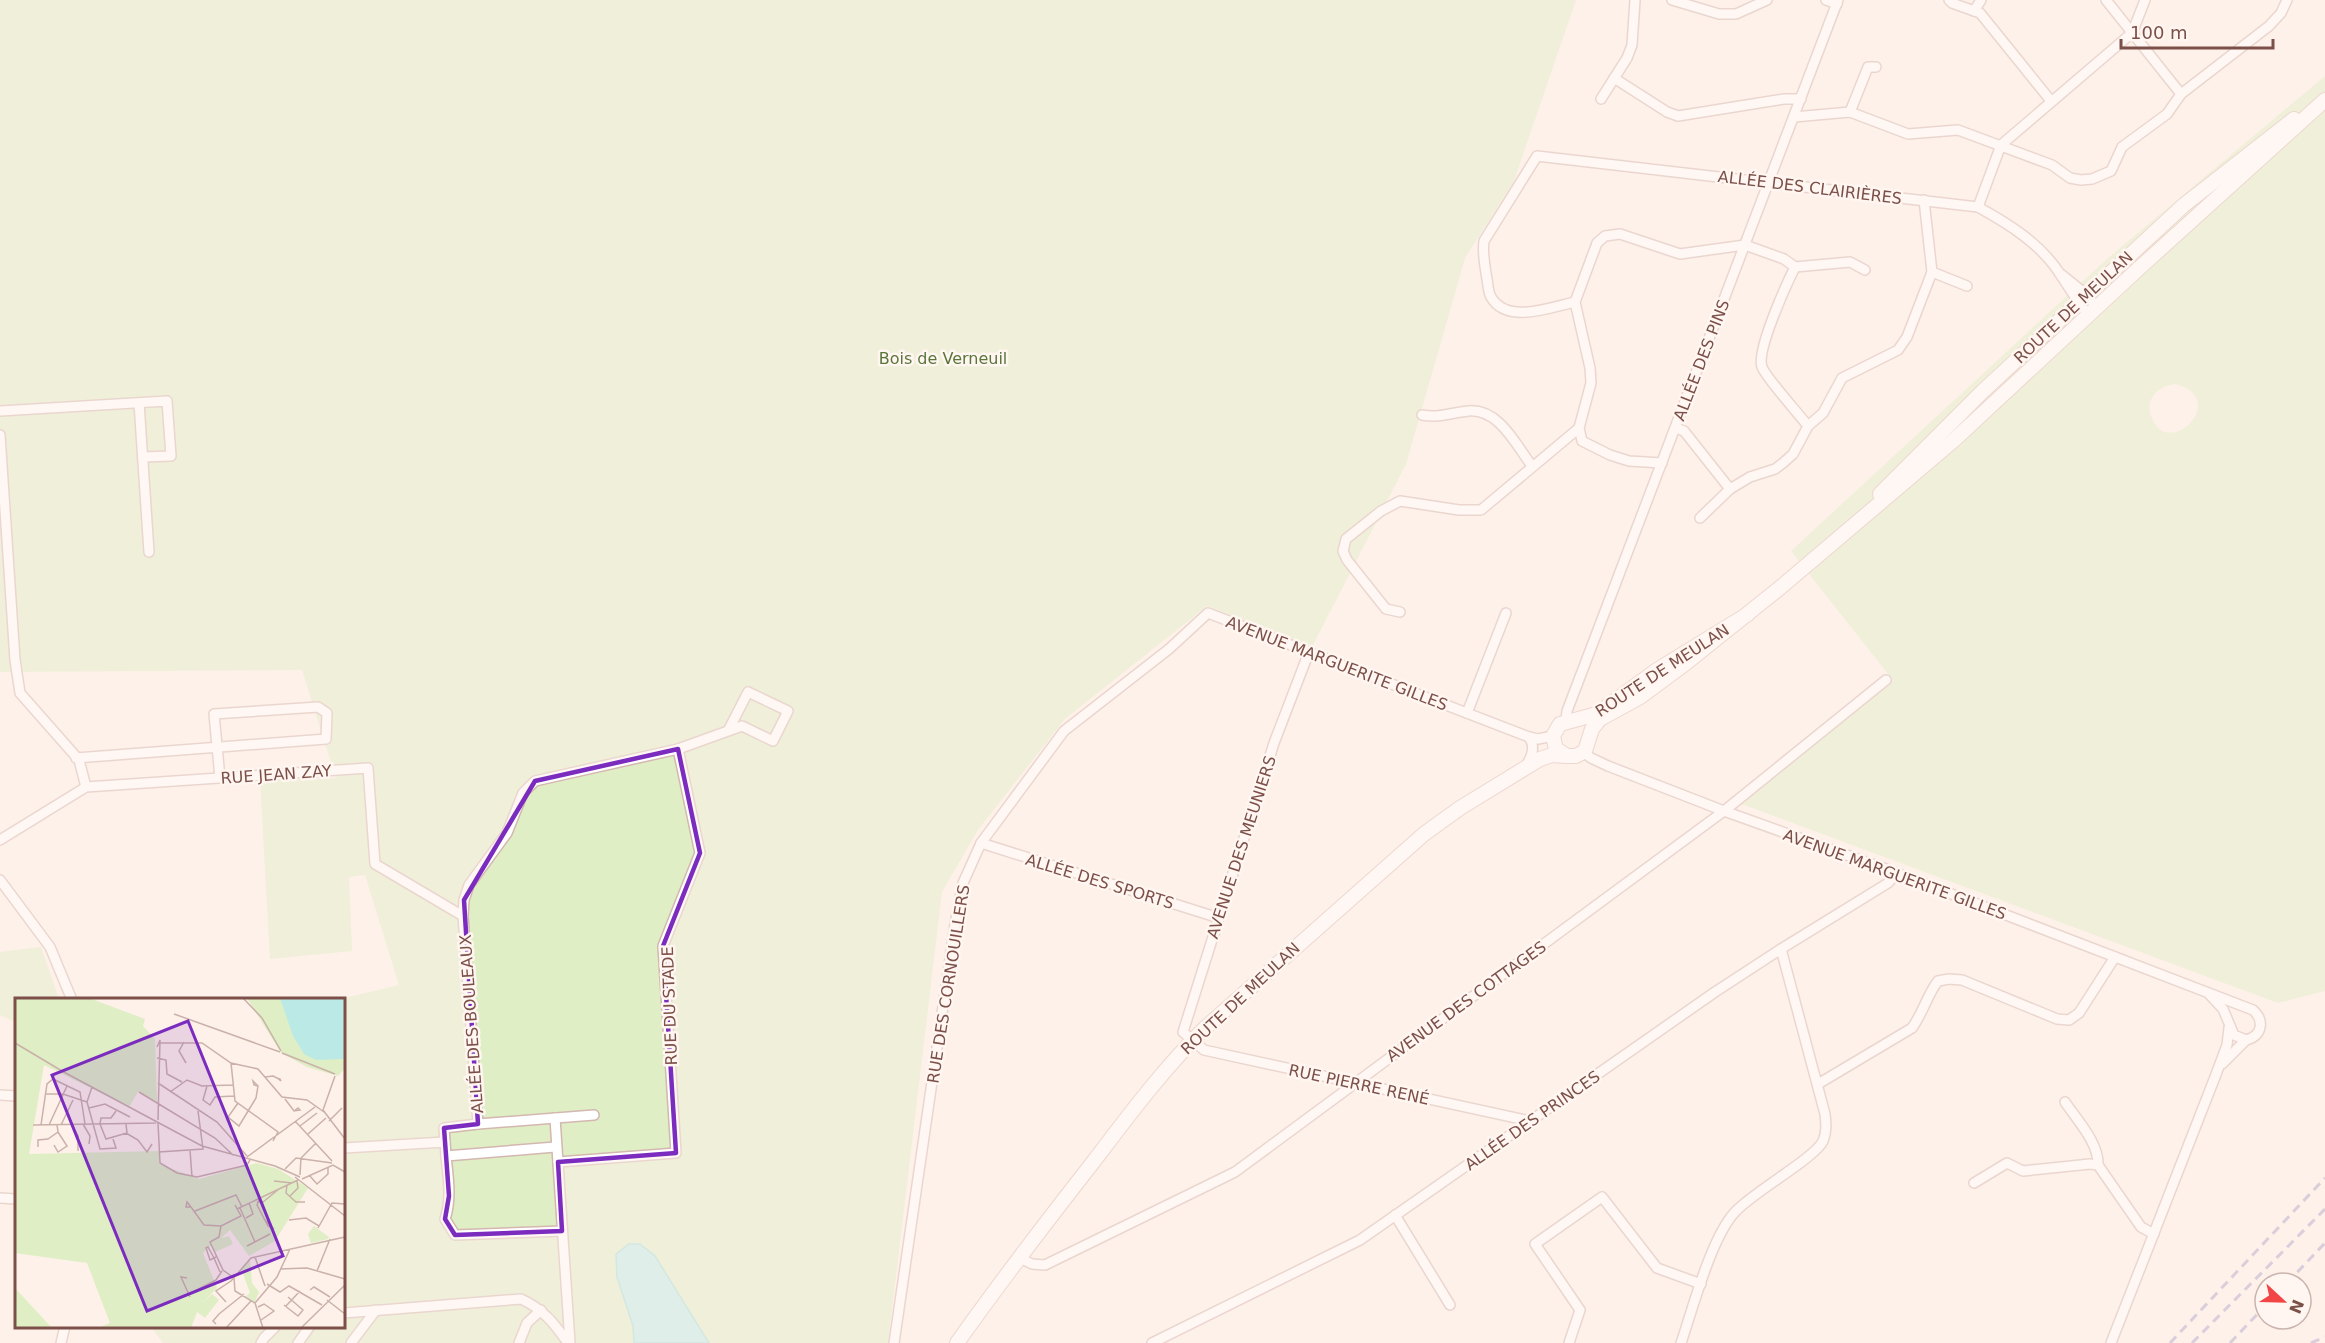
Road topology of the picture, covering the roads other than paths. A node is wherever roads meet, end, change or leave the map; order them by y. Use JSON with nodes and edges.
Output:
{"nodes":[{"id":1,"x":1635,"y":0,"type":"edge"},
{"id":2,"x":1672,"y":0,"type":"edge"},
{"id":3,"x":1767,"y":0,"type":"edge"},
{"id":4,"x":1826,"y":0,"type":"edge"},
{"id":5,"x":1949,"y":0,"type":"edge"},
{"id":6,"x":1981,"y":0,"type":"edge"},
{"id":7,"x":2106,"y":0,"type":"edge"},
{"id":8,"x":2145,"y":0,"type":"edge"},
{"id":9,"x":2286,"y":0,"type":"edge"},
{"id":10,"x":1838,"y":2,"type":"edge"},
{"id":11,"x":1974,"y":11,"type":"junction"},
{"id":12,"x":2132,"y":33,"type":"junction"},
{"id":13,"x":1876,"y":67,"type":"dead end"},
{"id":14,"x":1614,"y":78,"type":"junction"},
{"id":15,"x":2181,"y":94,"type":"junction"},
{"id":16,"x":2325,"y":98,"type":"edge"},
{"id":17,"x":1601,"y":99,"type":"dead end"},
{"id":18,"x":1801,"y":99,"type":"junction"},
{"id":19,"x":2051,"y":101,"type":"junction"},
{"id":20,"x":1850,"y":112,"type":"junction"},
{"id":21,"x":1794,"y":117,"type":"junction"},
{"id":22,"x":2001,"y":146,"type":"junction"},
{"id":23,"x":1769,"y":182,"type":"junction"},
{"id":24,"x":1924,"y":200,"type":"junction"},
{"id":25,"x":1978,"y":207,"type":"junction"},
{"id":26,"x":1745,"y":245,"type":"junction"},
{"id":27,"x":1795,"y":267,"type":"junction"},
{"id":28,"x":1865,"y":270,"type":"dead end"},
{"id":29,"x":1932,"y":272,"type":"junction"},
{"id":30,"x":1967,"y":286,"type":"dead end"},
{"id":31,"x":2082,"y":298,"type":"junction"},
{"id":32,"x":1575,"y":302,"type":"junction"},
{"id":33,"x":2093,"y":312,"type":"junction"},
{"id":34,"x":139,"y":403,"type":"junction"},
{"id":35,"x":0,"y":411,"type":"edge"},
{"id":36,"x":1422,"y":415,"type":"dead end"},
{"id":37,"x":1808,"y":426,"type":"junction"},
{"id":38,"x":1579,"y":428,"type":"junction"},
{"id":39,"x":1676,"y":428,"type":"junction"},
{"id":40,"x":0,"y":435,"type":"edge"},
{"id":41,"x":143,"y":457,"type":"junction"},
{"id":42,"x":1662,"y":463,"type":"junction"},
{"id":43,"x":1532,"y":466,"type":"junction"},
{"id":44,"x":1730,"y":489,"type":"junction"},
{"id":45,"x":1701,"y":518,"type":"dead end"},
{"id":46,"x":1839,"y":537,"type":"junction"},
{"id":47,"x":149,"y":552,"type":"dead end"},
{"id":48,"x":1400,"y":612,"type":"dead end"},
{"id":49,"x":1208,"y":613,"type":"joint"},
{"id":50,"x":1506,"y":613,"type":"dead end"},
{"id":51,"x":1748,"y":614,"type":"junction"},
{"id":52,"x":1309,"y":652,"type":"junction"},
{"id":53,"x":1886,"y":680,"type":"dead end"},
{"id":54,"x":1467,"y":713,"type":"junction"},
{"id":55,"x":1570,"y":720,"type":"junction"},
{"id":56,"x":728,"y":731,"type":"junction"},
{"id":57,"x":1529,"y":737,"type":"junction"},
{"id":58,"x":1553,"y":738,"type":"junction"},
{"id":59,"x":1589,"y":738,"type":"junction"},
{"id":60,"x":217,"y":746,"type":"junction"},
{"id":61,"x":678,"y":749,"type":"junction"},
{"id":62,"x":1583,"y":752,"type":"junction"},
{"id":63,"x":1569,"y":757,"type":"junction"},
{"id":64,"x":76,"y":758,"type":"junction"},
{"id":65,"x":1540,"y":759,"type":"junction"},
{"id":66,"x":1525,"y":767,"type":"junction"},
{"id":67,"x":220,"y":778,"type":"junction"},
{"id":68,"x":86,"y":787,"type":"junction"},
{"id":69,"x":1724,"y":811,"type":"junction"},
{"id":70,"x":0,"y":840,"type":"edge"},
{"id":71,"x":981,"y":843,"type":"junction"},
{"id":72,"x":1897,"y":873,"type":"junction"},
{"id":73,"x":0,"y":879,"type":"edge"},
{"id":74,"x":463,"y":916,"type":"junction"},
{"id":75,"x":1219,"y":918,"type":"junction"},
{"id":76,"x":1781,"y":948,"type":"junction"},
{"id":77,"x":2115,"y":957,"type":"junction"},
{"id":78,"x":2209,"y":994,"type":"junction"},
{"id":79,"x":72,"y":998,"type":"edge"},
{"id":80,"x":2248,"y":1008,"type":"junction"},
{"id":81,"x":2229,"y":1025,"type":"junction"},
{"id":82,"x":2246,"y":1040,"type":"junction"},
{"id":83,"x":1195,"y":1042,"type":"junction"},
{"id":84,"x":2215,"y":1077,"type":"junction"},
{"id":85,"x":1354,"y":1083,"type":"junction"},
{"id":86,"x":1818,"y":1084,"type":"junction"},
{"id":87,"x":0,"y":1095,"type":"edge"},
{"id":88,"x":15,"y":1096,"type":"edge"},
{"id":89,"x":2065,"y":1102,"type":"dead end"},
{"id":90,"x":594,"y":1115,"type":"dead end"},
{"id":91,"x":555,"y":1118,"type":"junction"},
{"id":92,"x":1530,"y":1121,"type":"junction"},
{"id":93,"x":478,"y":1124,"type":"junction"},
{"id":94,"x":445,"y":1142,"type":"junction"},
{"id":95,"x":555,"y":1147,"type":"junction"},
{"id":96,"x":345,"y":1148,"type":"edge"},
{"id":97,"x":446,"y":1156,"type":"junction"},
{"id":98,"x":558,"y":1162,"type":"junction"},
{"id":99,"x":2098,"y":1165,"type":"junction"},
{"id":100,"x":1974,"y":1183,"type":"dead end"},
{"id":101,"x":0,"y":1198,"type":"edge"},
{"id":102,"x":15,"y":1199,"type":"edge"},
{"id":103,"x":1395,"y":1215,"type":"junction"},
{"id":104,"x":562,"y":1232,"type":"junction"},
{"id":105,"x":2154,"y":1234,"type":"junction"},
{"id":106,"x":1021,"y":1259,"type":"junction"},
{"id":107,"x":1701,"y":1284,"type":"junction"},
{"id":108,"x":1449,"y":1305,"type":"dead end"},
{"id":109,"x":541,"y":1310,"type":"junction"},
{"id":110,"x":376,"y":1311,"type":"junction"},
{"id":111,"x":345,"y":1313,"type":"edge"},
{"id":112,"x":65,"y":1328,"type":"edge"},
{"id":113,"x":274,"y":1328,"type":"edge"},
{"id":114,"x":309,"y":1328,"type":"edge"},
{"id":115,"x":61,"y":1343,"type":"edge"},
{"id":116,"x":261,"y":1343,"type":"edge"},
{"id":117,"x":298,"y":1343,"type":"edge"},
{"id":118,"x":351,"y":1343,"type":"edge"},
{"id":119,"x":519,"y":1343,"type":"edge"},
{"id":120,"x":569,"y":1343,"type":"edge"},
{"id":121,"x":894,"y":1343,"type":"edge"},
{"id":122,"x":957,"y":1343,"type":"edge"},
{"id":123,"x":968,"y":1343,"type":"edge"},
{"id":124,"x":1152,"y":1343,"type":"edge"},
{"id":125,"x":1569,"y":1343,"type":"edge"},
{"id":126,"x":1681,"y":1343,"type":"edge"},
{"id":127,"x":2111,"y":1343,"type":"edge"}],
"edges":[{"from":1,"to":14,"type":"street"},
{"from":2,"to":3,"type":"street"},
{"from":4,"to":10,"type":"street"},
{"from":5,"to":11,"type":"street"},
{"from":6,"to":11,"type":"street"},
{"from":7,"to":12,"type":"street"},
{"from":8,"to":12,"type":"street"},
{"from":9,"to":15,"type":"street"},
{"from":10,"to":18,"type":"street","name":"ALLÉE DES PINS"},
{"from":11,"to":19,"type":"street"},
{"from":12,"to":15,"type":"street"},
{"from":12,"to":19,"type":"street"},
{"from":13,"to":20,"type":"street"},
{"from":14,"to":17,"type":"street"},
{"from":14,"to":18,"type":"street"},
{"from":15,"to":22,"type":"street"},
{"from":16,"to":31,"type":"main road","name":"ROUTE DE MEULAN"},
{"from":16,"to":33,"type":"main road","name":"ROUTE DE MEULAN"},
{"from":18,"to":21,"type":"street","name":"ALLÉE DES PINS"},
{"from":19,"to":22,"type":"street"},
{"from":20,"to":21,"type":"street"},
{"from":20,"to":22,"type":"street"},
{"from":21,"to":23,"type":"street","name":"ALLÉE DES PINS"},
{"from":22,"to":25,"type":"street"},
{"from":23,"to":24,"type":"street","name":"ALLÉE DES CLAIRIÈRES"},
{"from":23,"to":26,"type":"street","name":"ALLÉE DES PINS"},
{"from":23,"to":32,"type":"street","name":"ALLÉE DES CLAIRIÈRES"},
{"from":24,"to":25,"type":"street","name":"ALLÉE DES CLAIRIÈRES"},
{"from":24,"to":29,"type":"street"},
{"from":25,"to":31,"type":"street","name":"ALLÉE DES CLAIRIÈRES"},
{"from":26,"to":27,"type":"street"},
{"from":26,"to":32,"type":"street"},
{"from":26,"to":39,"type":"street","name":"ALLÉE DES PINS"},
{"from":27,"to":28,"type":"street"},
{"from":27,"to":37,"type":"street"},
{"from":29,"to":30,"type":"street"},
{"from":29,"to":37,"type":"street"},
{"from":31,"to":33,"type":"street","name":"ALLÉE DES CLAIRIÈRES"},
{"from":31,"to":46,"type":"main road","name":"ROUTE DE MEULAN"},
{"from":32,"to":38,"type":"street"},
{"from":33,"to":46,"type":"main road","name":"ROUTE DE MEULAN"},
{"from":34,"to":35,"type":"street"},
{"from":34,"to":41,"type":"street"},
{"from":34,"to":41,"type":"street"},
{"from":36,"to":43,"type":"street"},
{"from":37,"to":44,"type":"street"},
{"from":38,"to":42,"type":"street"},
{"from":38,"to":43,"type":"street"},
{"from":39,"to":42,"type":"street","name":"ALLÉE DES PINS"},
{"from":39,"to":44,"type":"street"},
{"from":40,"to":64,"type":"street"},
{"from":41,"to":47,"type":"street"},
{"from":42,"to":55,"type":"street","name":"ALLÉE DES PINS"},
{"from":43,"to":48,"type":"street"},
{"from":44,"to":45,"type":"street"},
{"from":46,"to":51,"type":"main road","name":"ROUTE DE MEULAN"},
{"from":49,"to":52,"type":"street","name":"AVENUE MARGUERITE GILLES"},
{"from":49,"to":71,"type":"street","name":"RUE DES CORNOUILLERS"},
{"from":50,"to":54,"type":"street","name":"AVENUE MARGUERITE GILLES"},
{"from":51,"to":55,"type":"main road","name":"ROUTE DE MEULAN"},
{"from":51,"to":59,"type":"main road","name":"ROUTE DE MEULAN"},
{"from":52,"to":54,"type":"street","name":"AVENUE MARGUERITE GILLES"},
{"from":52,"to":75,"type":"street","name":"AVENUE DES MEUNIERS"},
{"from":53,"to":69,"type":"street","name":"AVENUE DES COTTAGES"},
{"from":54,"to":57,"type":"street","name":"AVENUE MARGUERITE GILLES"},
{"from":55,"to":58,"type":"main road"},
{"from":55,"to":59,"type":"main road"},
{"from":56,"to":56,"type":"street"},
{"from":56,"to":61,"type":"street","name":"ALLÉE DES BOULEAUX"},
{"from":57,"to":58,"type":"street","name":"AVENUE MARGUERITE GILLES"},
{"from":57,"to":66,"type":"street"},
{"from":58,"to":63,"type":"main road"},
{"from":58,"to":65,"type":"main road","name":"ROUTE DE MEULAN"},
{"from":59,"to":62,"type":"main road"},
{"from":60,"to":60,"type":"street"},
{"from":60,"to":64,"type":"street"},
{"from":60,"to":67,"type":"street"},
{"from":61,"to":74,"type":"street","name":"ALLÉE DES BOULEAUX"},
{"from":61,"to":98,"type":"street","name":"RUE DU STADE"},
{"from":62,"to":63,"type":"main road"},
{"from":62,"to":69,"type":"street","name":"AVENUE MARGUERITE GILLES"},
{"from":63,"to":65,"type":"main road","name":"ROUTE DE MEULAN"},
{"from":64,"to":68,"type":"street"},
{"from":65,"to":66,"type":"main road","name":"ROUTE DE MEULAN"},
{"from":66,"to":83,"type":"main road","name":"ROUTE DE MEULAN"},
{"from":67,"to":68,"type":"street","name":"RUE JEAN ZAY"},
{"from":67,"to":74,"type":"street","name":"RUE JEAN ZAY"},
{"from":68,"to":70,"type":"street","name":"RUE JEAN ZAY"},
{"from":69,"to":72,"type":"street","name":"AVENUE MARGUERITE GILLES"},
{"from":69,"to":85,"type":"street","name":"AVENUE DES COTTAGES"},
{"from":71,"to":75,"type":"street","name":"ALLÉE DES SPORTS"},
{"from":71,"to":121,"type":"street","name":"RUE DES CORNOUILLERS"},
{"from":72,"to":76,"type":"street","name":"ALLÉE DES PRINCES"},
{"from":72,"to":77,"type":"street","name":"AVENUE MARGUERITE GILLES"},
{"from":73,"to":79,"type":"street"},
{"from":74,"to":93,"type":"street","name":"ALLÉE DES BOULEAUX"},
{"from":75,"to":83,"type":"street","name":"AVENUE DES MEUNIERS"},
{"from":76,"to":86,"type":"street"},
{"from":76,"to":92,"type":"street","name":"ALLÉE DES PRINCES"},
{"from":77,"to":78,"type":"street","name":"AVENUE MARGUERITE GILLES"},
{"from":77,"to":86,"type":"street"},
{"from":78,"to":80,"type":"street","name":"AVENUE MARGUERITE GILLES"},
{"from":78,"to":81,"type":"street"},
{"from":80,"to":81,"type":"street"},
{"from":80,"to":82,"type":"street"},
{"from":81,"to":82,"type":"street"},
{"from":81,"to":84,"type":"street"},
{"from":82,"to":84,"type":"street"},
{"from":83,"to":85,"type":"street","name":"RUE PIERRE RENÉ"},
{"from":83,"to":106,"type":"main road","name":"ROUTE DE MEULAN"},
{"from":84,"to":105,"type":"street"},
{"from":85,"to":92,"type":"street","name":"RUE PIERRE RENÉ"},
{"from":85,"to":106,"type":"street","name":"AVENUE DES COTTAGES"},
{"from":86,"to":107,"type":"street"},
{"from":87,"to":88,"type":"street"},
{"from":89,"to":99,"type":"street"},
{"from":90,"to":91,"type":"street","name":"ALLÉE DES BOULEAUX"},
{"from":91,"to":93,"type":"street","name":"ALLÉE DES BOULEAUX"},
{"from":91,"to":95,"type":"street"},
{"from":92,"to":103,"type":"street","name":"ALLÉE DES PRINCES"},
{"from":93,"to":94,"type":"street"},
{"from":94,"to":96,"type":"street"},
{"from":94,"to":97,"type":"street"},
{"from":95,"to":97,"type":"street"},
{"from":95,"to":98,"type":"street"},
{"from":97,"to":104,"type":"street"},
{"from":98,"to":104,"type":"street"},
{"from":99,"to":100,"type":"street"},
{"from":99,"to":105,"type":"street"},
{"from":101,"to":102,"type":"street"},
{"from":103,"to":108,"type":"street"},
{"from":103,"to":124,"type":"street","name":"ALLÉE DES PRINCES"},
{"from":104,"to":120,"type":"street"},
{"from":105,"to":127,"type":"street"},
{"from":106,"to":122,"type":"main road","name":"ROUTE DE MEULAN"},
{"from":106,"to":123,"type":"main road","name":"ROUTE DE MEULAN"},
{"from":107,"to":125,"type":"street"},
{"from":107,"to":126,"type":"street"},
{"from":109,"to":110,"type":"street"},
{"from":109,"to":119,"type":"street"},
{"from":109,"to":120,"type":"street"},
{"from":110,"to":111,"type":"street"},
{"from":110,"to":118,"type":"street"},
{"from":112,"to":115,"type":"street"},
{"from":113,"to":116,"type":"street"},
{"from":114,"to":117,"type":"street"}]}
